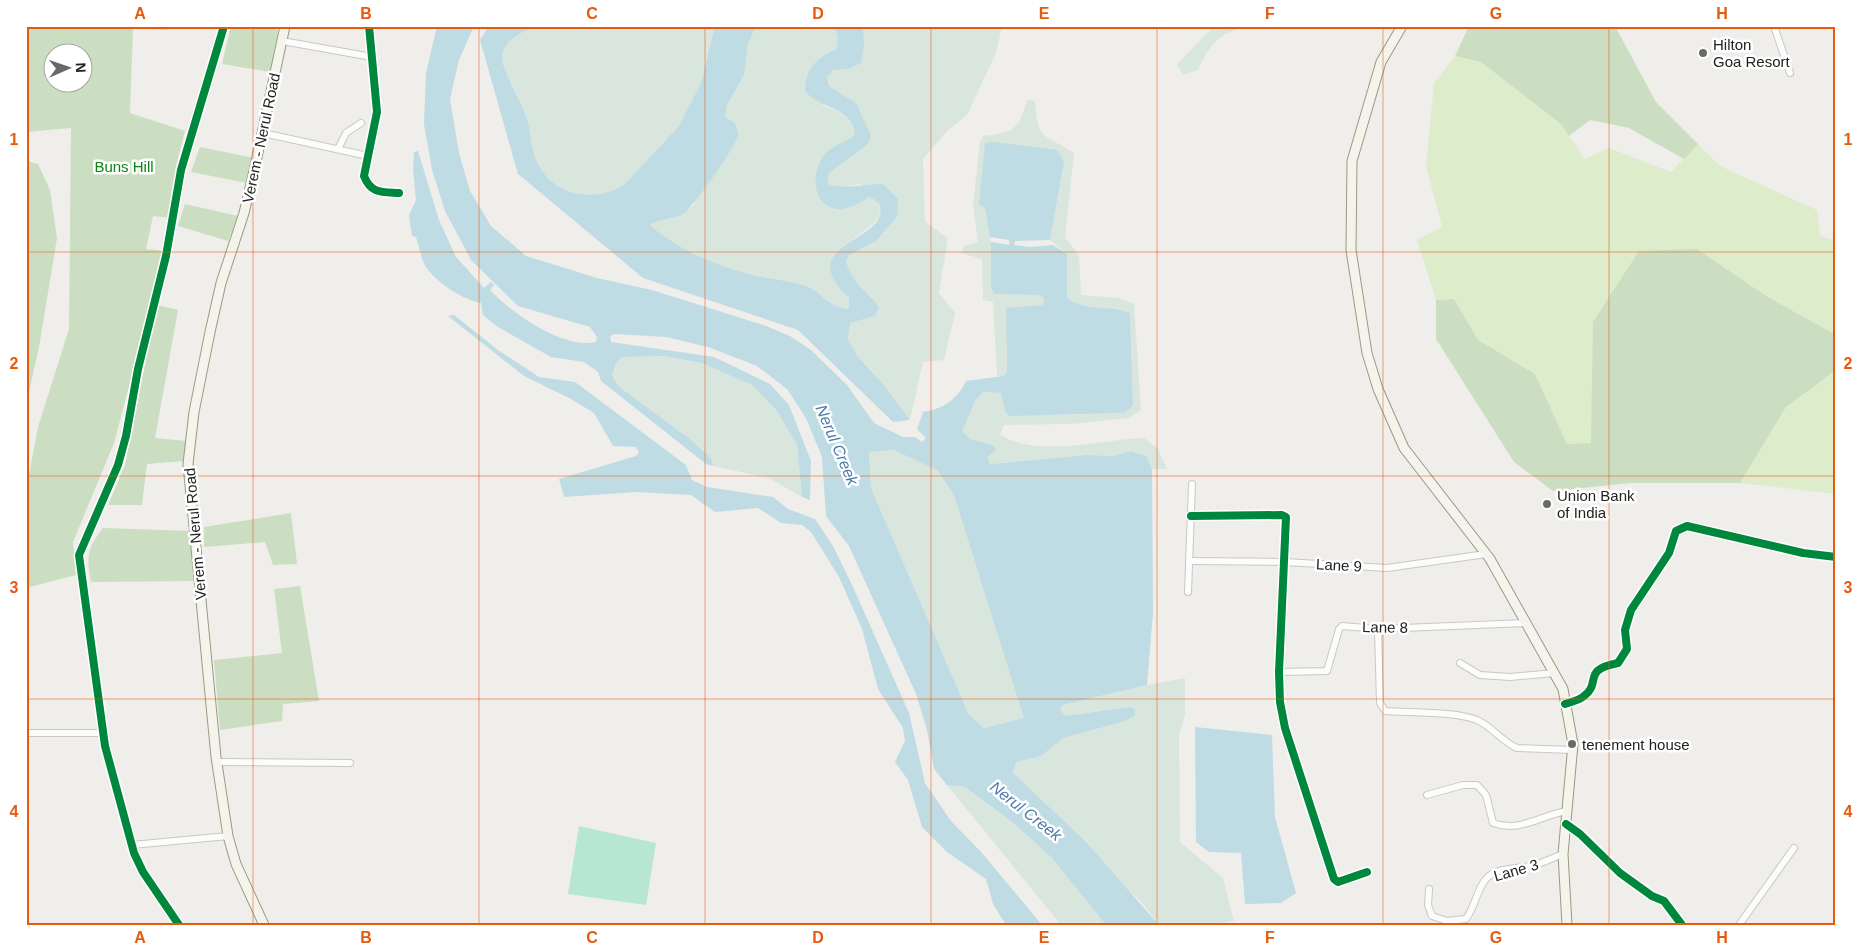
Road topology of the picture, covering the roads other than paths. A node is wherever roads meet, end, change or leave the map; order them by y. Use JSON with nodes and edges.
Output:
{"nodes":[{"id":1,"x":224,"y":26,"type":"edge"},
{"id":2,"x":285,"y":26,"type":"edge"},
{"id":3,"x":368,"y":26,"type":"edge"},
{"id":4,"x":1402,"y":26,"type":"edge"},
{"id":5,"x":1774,"y":26,"type":"edge"},
{"id":6,"x":282,"y":42,"type":"junction"},
{"id":7,"x":372,"y":57,"type":"junction"},
{"id":8,"x":1790,"y":74,"type":"dead end"},
{"id":9,"x":361,"y":123,"type":"dead end"},
{"id":10,"x":263,"y":133,"type":"junction"},
{"id":11,"x":338,"y":149,"type":"junction"},
{"id":12,"x":368,"y":156,"type":"junction"},
{"id":13,"x":399,"y":193,"type":"dead end"},
{"id":14,"x":1192,"y":484,"type":"dead end"},
{"id":15,"x":1191,"y":516,"type":"junction"},
{"id":16,"x":1486,"y":554,"type":"junction"},
{"id":17,"x":1836,"y":557,"type":"edge"},
{"id":18,"x":1190,"y":561,"type":"junction"},
{"id":19,"x":1285,"y":562,"type":"junction"},
{"id":20,"x":1188,"y":592,"type":"dead end"},
{"id":21,"x":1526,"y":623,"type":"junction"},
{"id":22,"x":1378,"y":629,"type":"junction"},
{"id":23,"x":1460,"y":663,"type":"dead end"},
{"id":24,"x":1279,"y":672,"type":"junction"},
{"id":25,"x":1554,"y":673,"type":"junction"},
{"id":26,"x":1565,"y":704,"type":"junction"},
{"id":27,"x":28,"y":733,"type":"dead end"},
{"id":28,"x":103,"y":733,"type":"junction"},
{"id":29,"x":1572,"y":750,"type":"junction"},
{"id":30,"x":217,"y":762,"type":"junction"},
{"id":31,"x":350,"y":763,"type":"dead end"},
{"id":32,"x":1427,"y":795,"type":"dead end"},
{"id":33,"x":1567,"y":811,"type":"junction"},
{"id":34,"x":1566,"y":824,"type":"junction"},
{"id":35,"x":228,"y":836,"type":"junction"},
{"id":36,"x":132,"y":845,"type":"junction"},
{"id":37,"x":1794,"y":848,"type":"dead end"},
{"id":38,"x":1563,"y":854,"type":"junction"},
{"id":39,"x":1367,"y":872,"type":"dead end"},
{"id":40,"x":1429,"y":889,"type":"dead end"},
{"id":41,"x":179,"y":923,"type":"edge"},
{"id":42,"x":170,"y":925,"type":"edge"},
{"id":43,"x":264,"y":925,"type":"edge"},
{"id":44,"x":1567,"y":925,"type":"edge"},
{"id":45,"x":1682,"y":925,"type":"edge"},
{"id":46,"x":1739,"y":925,"type":"edge"}],
"edges":[{"from":1,"to":28,"type":"street"},
{"from":2,"to":6,"type":"main road","name":"Verem - Nerul Road"},
{"from":3,"to":7,"type":"street"},
{"from":4,"to":16,"type":"main road"},
{"from":5,"to":8,"type":"street"},
{"from":6,"to":7,"type":"street"},
{"from":6,"to":10,"type":"main road","name":"Verem - Nerul Road"},
{"from":7,"to":12,"type":"street"},
{"from":9,"to":11,"type":"street"},
{"from":10,"to":11,"type":"street"},
{"from":10,"to":30,"type":"main road","name":"Verem - Nerul Road"},
{"from":11,"to":12,"type":"street"},
{"from":12,"to":13,"type":"street"},
{"from":14,"to":15,"type":"street"},
{"from":15,"to":18,"type":"street"},
{"from":15,"to":19,"type":"street"},
{"from":16,"to":19,"type":"street","name":"Lane 9"},
{"from":16,"to":21,"type":"main road"},
{"from":17,"to":26,"type":"street"},
{"from":18,"to":19,"type":"street","name":"Lane 9"},
{"from":18,"to":20,"type":"street"},
{"from":19,"to":24,"type":"street"},
{"from":21,"to":22,"type":"street","name":"Lane 8"},
{"from":21,"to":25,"type":"main road"},
{"from":22,"to":24,"type":"street","name":"Lane 8"},
{"from":22,"to":29,"type":"street"},
{"from":23,"to":25,"type":"street"},
{"from":24,"to":39,"type":"street"},
{"from":25,"to":26,"type":"main road"},
{"from":26,"to":29,"type":"main road"},
{"from":27,"to":28,"type":"street"},
{"from":28,"to":36,"type":"street"},
{"from":29,"to":33,"type":"main road"},
{"from":30,"to":31,"type":"street"},
{"from":30,"to":35,"type":"main road","name":"Verem - Nerul Road"},
{"from":32,"to":33,"type":"street"},
{"from":33,"to":34,"type":"main road"},
{"from":34,"to":38,"type":"main road"},
{"from":34,"to":45,"type":"street"},
{"from":35,"to":36,"type":"street"},
{"from":35,"to":43,"type":"main road","name":"Verem - Nerul Road"},
{"from":36,"to":41,"type":"street"},
{"from":37,"to":46,"type":"street"},
{"from":38,"to":40,"type":"street","name":"Lane 3"},
{"from":38,"to":44,"type":"main road"},
{"from":41,"to":42,"type":"street"}]}
